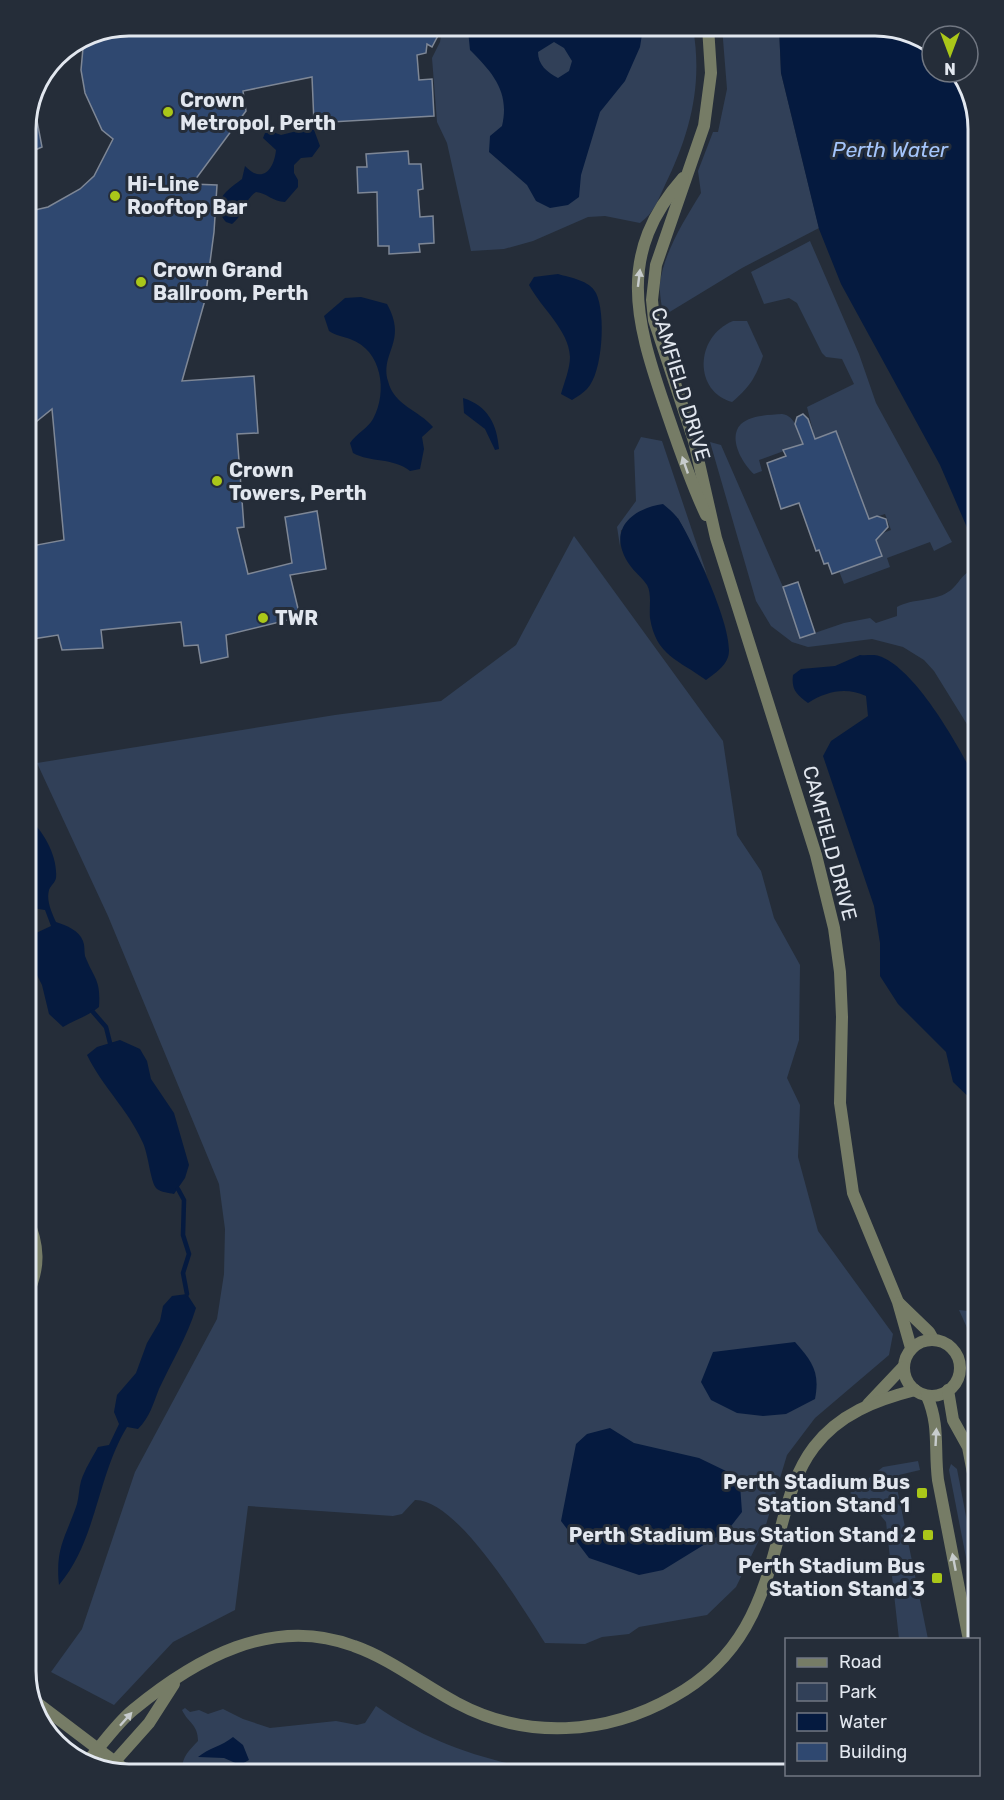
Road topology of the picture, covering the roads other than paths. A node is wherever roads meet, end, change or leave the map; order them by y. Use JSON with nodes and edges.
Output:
{"nodes":[{"id":1,"x":709,"y":36,"type":"edge"},
{"id":2,"x":36,"y":1243,"type":"edge"},
{"id":3,"x":36,"y":1272,"type":"edge"},
{"id":4,"x":898,"y":1302,"type":"junction"},
{"id":5,"x":933,"y":1339,"type":"junction"},
{"id":6,"x":911,"y":1348,"type":"junction"},
{"id":7,"x":903,"y":1367,"type":"junction"},
{"id":8,"x":915,"y":1390,"type":"junction"},
{"id":9,"x":948,"y":1390,"type":"junction"},
{"id":10,"x":927,"y":1396,"type":"junction"},
{"id":11,"x":865,"y":1407,"type":"junction"},
{"id":12,"x":968,"y":1447,"type":"edge"},
{"id":13,"x":968,"y":1635,"type":"edge"},
{"id":14,"x":178,"y":1678,"type":"junction"},
{"id":15,"x":44,"y":1708,"type":"edge"},
{"id":16,"x":97,"y":1750,"type":"junction"},
{"id":17,"x":92,"y":1756,"type":"edge"},
{"id":18,"x":106,"y":1761,"type":"edge"},
{"id":19,"x":115,"y":1763,"type":"edge"}],
"edges":[{"from":1,"to":4,"type":"street","name":"CAMFIELD DRIVE"},
{"from":2,"to":3,"type":"street"},
{"from":4,"to":5,"type":"street"},
{"from":4,"to":6,"type":"street","name":"CAMFIELD DRIVE"},
{"from":5,"to":6,"type":"street"},
{"from":5,"to":9,"type":"street"},
{"from":6,"to":7,"type":"street"},
{"from":7,"to":8,"type":"street"},
{"from":7,"to":11,"type":"street"},
{"from":8,"to":10,"type":"street"},
{"from":8,"to":11,"type":"street"},
{"from":9,"to":10,"type":"street"},
{"from":9,"to":12,"type":"street"},
{"from":13,"to":10,"type":"street","one_way":true},
{"from":11,"to":14,"type":"street"},
{"from":16,"to":14,"type":"street","one_way":true},
{"from":14,"to":19,"type":"street"},
{"from":15,"to":16,"type":"street"},
{"from":16,"to":17,"type":"street"},
{"from":16,"to":18,"type":"street"}]}
